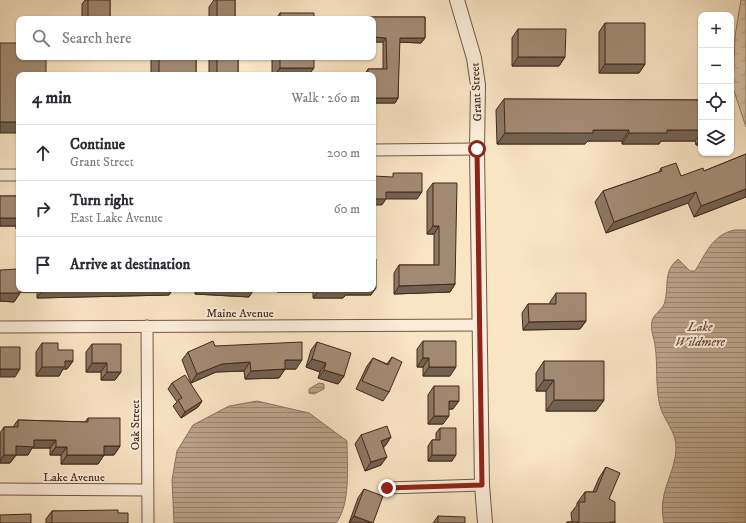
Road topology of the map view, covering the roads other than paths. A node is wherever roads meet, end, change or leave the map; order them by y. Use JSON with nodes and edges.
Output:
{"nodes":[{"id":1,"x":458,"y":0,"type":"edge"},
{"id":2,"x":477,"y":149,"type":"junction"},
{"id":3,"x":376,"y":150,"type":"edge"},
{"id":4,"x":0,"y":175,"type":"edge"},
{"id":5,"x":16,"y":175,"type":"edge"},
{"id":6,"x":480,"y":325,"type":"junction"},
{"id":7,"x":147,"y":326,"type":"junction"},
{"id":8,"x":0,"y":327,"type":"edge"},
{"id":9,"x":482,"y":485,"type":"junction"},
{"id":10,"x":387,"y":488,"type":"dead end"},
{"id":11,"x":0,"y":489,"type":"edge"},
{"id":12,"x":148,"y":490,"type":"junction"},
{"id":13,"x":148,"y":523,"type":"edge"},
{"id":14,"x":485,"y":523,"type":"edge"}],
"edges":[{"from":1,"to":2,"type":"street","name":"Grant Street"},
{"from":2,"to":3,"type":"street"},
{"from":2,"to":6,"type":"street","name":"Grant Street"},
{"from":4,"to":5,"type":"street"},
{"from":6,"to":7,"type":"street","name":"Maine Avenue"},
{"from":6,"to":9,"type":"street","name":"Grant Street"},
{"from":7,"to":8,"type":"street","name":"Maine Avenue"},
{"from":7,"to":12,"type":"street","name":"Oak Street"},
{"from":9,"to":10,"type":"street"},
{"from":9,"to":14,"type":"street","name":"Grant Street"},
{"from":11,"to":12,"type":"street","name":"Lake Avenue"},
{"from":12,"to":13,"type":"street","name":"Oak Street"}]}
